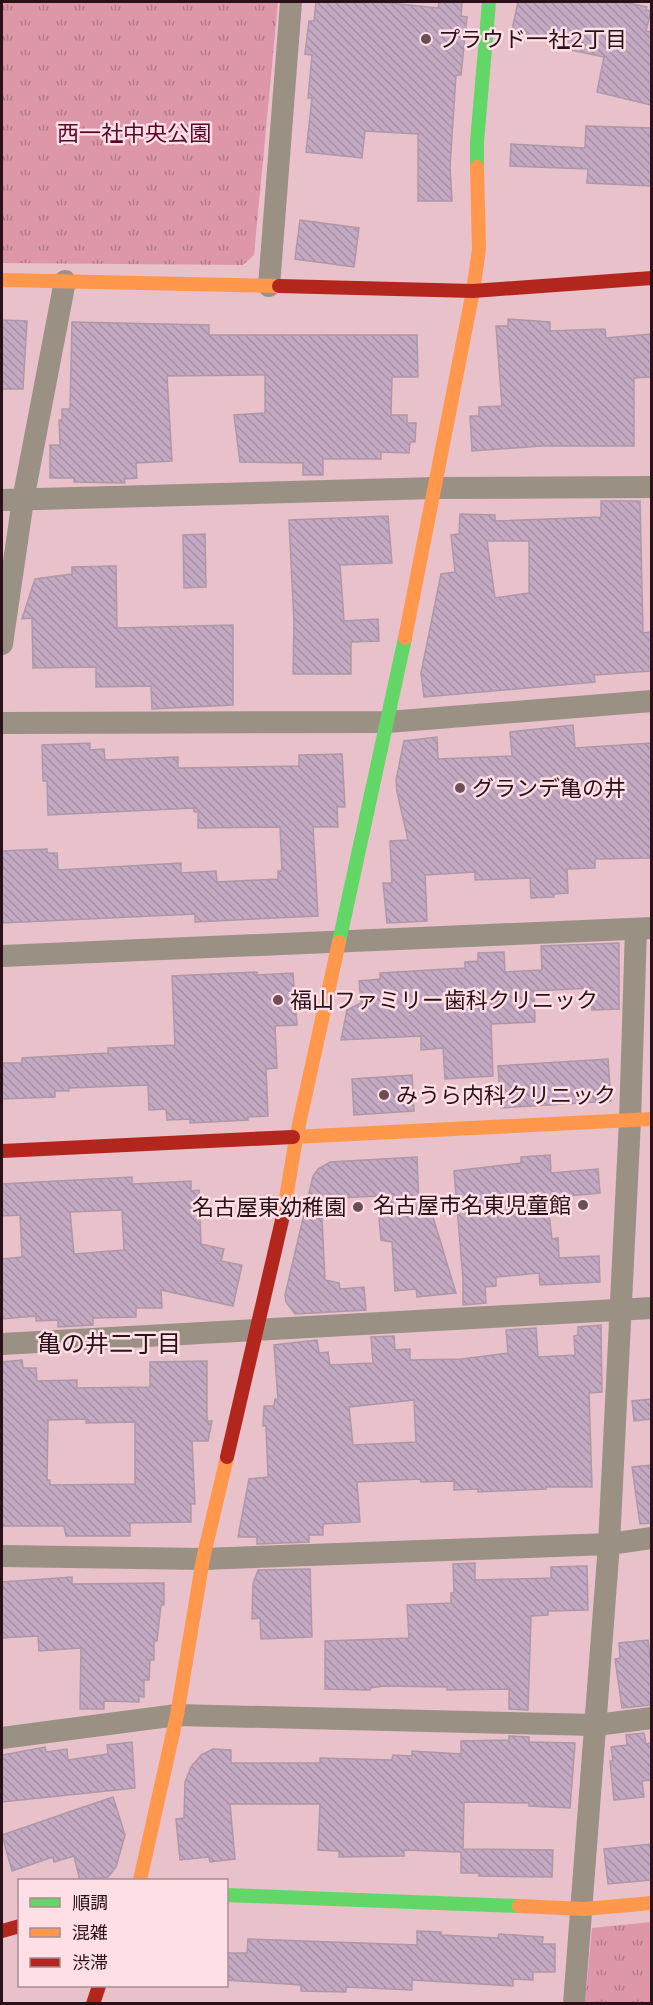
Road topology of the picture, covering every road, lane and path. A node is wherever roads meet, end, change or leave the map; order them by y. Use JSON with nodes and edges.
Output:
{"nodes":[{"id":1,"x":291,"y":2,"type":"edge"},
{"id":2,"x":489,"y":2,"type":"edge"},
{"id":3,"x":651,"y":278,"type":"edge"},
{"id":4,"x":2,"y":279,"type":"edge"},
{"id":5,"x":65,"y":281,"type":"junction"},
{"id":6,"x":269,"y":286,"type":"junction"},
{"id":7,"x":473,"y":291,"type":"junction"},
{"id":8,"x":651,"y":487,"type":"edge"},
{"id":9,"x":435,"y":488,"type":"junction"},
{"id":10,"x":12,"y":500,"type":"edge"},
{"id":11,"x":2,"y":644,"type":"edge"},
{"id":12,"x":651,"y":701,"type":"edge"},
{"id":13,"x":387,"y":722,"type":"junction"},
{"id":14,"x":2,"y":723,"type":"edge"},
{"id":15,"x":644,"y":928,"type":"edge"},
{"id":16,"x":340,"y":941,"type":"junction"},
{"id":17,"x":2,"y":956,"type":"edge"},
{"id":18,"x":641,"y":1119,"type":"edge"},
{"id":19,"x":296,"y":1138,"type":"junction"},
{"id":20,"x":2,"y":1151,"type":"edge"},
{"id":21,"x":651,"y":1308,"type":"edge"},
{"id":22,"x":621,"y":1310,"type":"junction"},
{"id":23,"x":257,"y":1329,"type":"junction"},
{"id":24,"x":2,"y":1344,"type":"edge"},
{"id":25,"x":651,"y":1538,"type":"edge"},
{"id":26,"x":609,"y":1544,"type":"junction"},
{"id":27,"x":2,"y":1556,"type":"edge"},
{"id":28,"x":203,"y":1559,"type":"junction"},
{"id":29,"x":177,"y":1714,"type":"junction"},
{"id":30,"x":651,"y":1718,"type":"edge"},
{"id":31,"x":596,"y":1725,"type":"junction"},
{"id":32,"x":2,"y":1738,"type":"edge"},
{"id":33,"x":140,"y":1879,"type":"edge"},
{"id":34,"x":228,"y":1895,"type":"edge"},
{"id":35,"x":651,"y":1903,"type":"edge"},
{"id":36,"x":584,"y":1908,"type":"junction"},
{"id":37,"x":18,"y":1927,"type":"edge"},
{"id":38,"x":2,"y":1931,"type":"edge"},
{"id":39,"x":99,"y":1987,"type":"edge"},
{"id":40,"x":93,"y":2004,"type":"edge"},
{"id":41,"x":574,"y":2004,"type":"edge"}],
"edges":[{"from":1,"to":6,"type":"street"},
{"from":2,"to":7,"type":"street"},
{"from":3,"to":7,"type":"street"},
{"from":4,"to":5,"type":"street"},
{"from":5,"to":6,"type":"street"},
{"from":5,"to":10,"type":"street"},
{"from":6,"to":7,"type":"street"},
{"from":7,"to":9,"type":"street"},
{"from":8,"to":9,"type":"street"},
{"from":9,"to":10,"type":"street"},
{"from":9,"to":13,"type":"street"},
{"from":10,"to":11,"type":"street"},
{"from":12,"to":13,"type":"street"},
{"from":13,"to":14,"type":"street"},
{"from":13,"to":16,"type":"street"},
{"from":15,"to":16,"type":"street"},
{"from":15,"to":18,"type":"street"},
{"from":16,"to":17,"type":"street"},
{"from":16,"to":19,"type":"street"},
{"from":18,"to":19,"type":"street"},
{"from":18,"to":22,"type":"street"},
{"from":19,"to":20,"type":"street"},
{"from":19,"to":23,"type":"street"},
{"from":21,"to":22,"type":"street"},
{"from":22,"to":23,"type":"street"},
{"from":22,"to":26,"type":"street"},
{"from":23,"to":24,"type":"street"},
{"from":23,"to":28,"type":"street"},
{"from":25,"to":26,"type":"street"},
{"from":26,"to":28,"type":"street"},
{"from":26,"to":31,"type":"street"},
{"from":27,"to":28,"type":"street"},
{"from":28,"to":29,"type":"street"},
{"from":29,"to":31,"type":"street"},
{"from":29,"to":32,"type":"street"},
{"from":29,"to":33,"type":"street"},
{"from":30,"to":31,"type":"street"},
{"from":31,"to":36,"type":"street"},
{"from":34,"to":36,"type":"street"},
{"from":35,"to":36,"type":"street"},
{"from":36,"to":41,"type":"street"},
{"from":37,"to":38,"type":"street"},
{"from":39,"to":40,"type":"street"}]}
